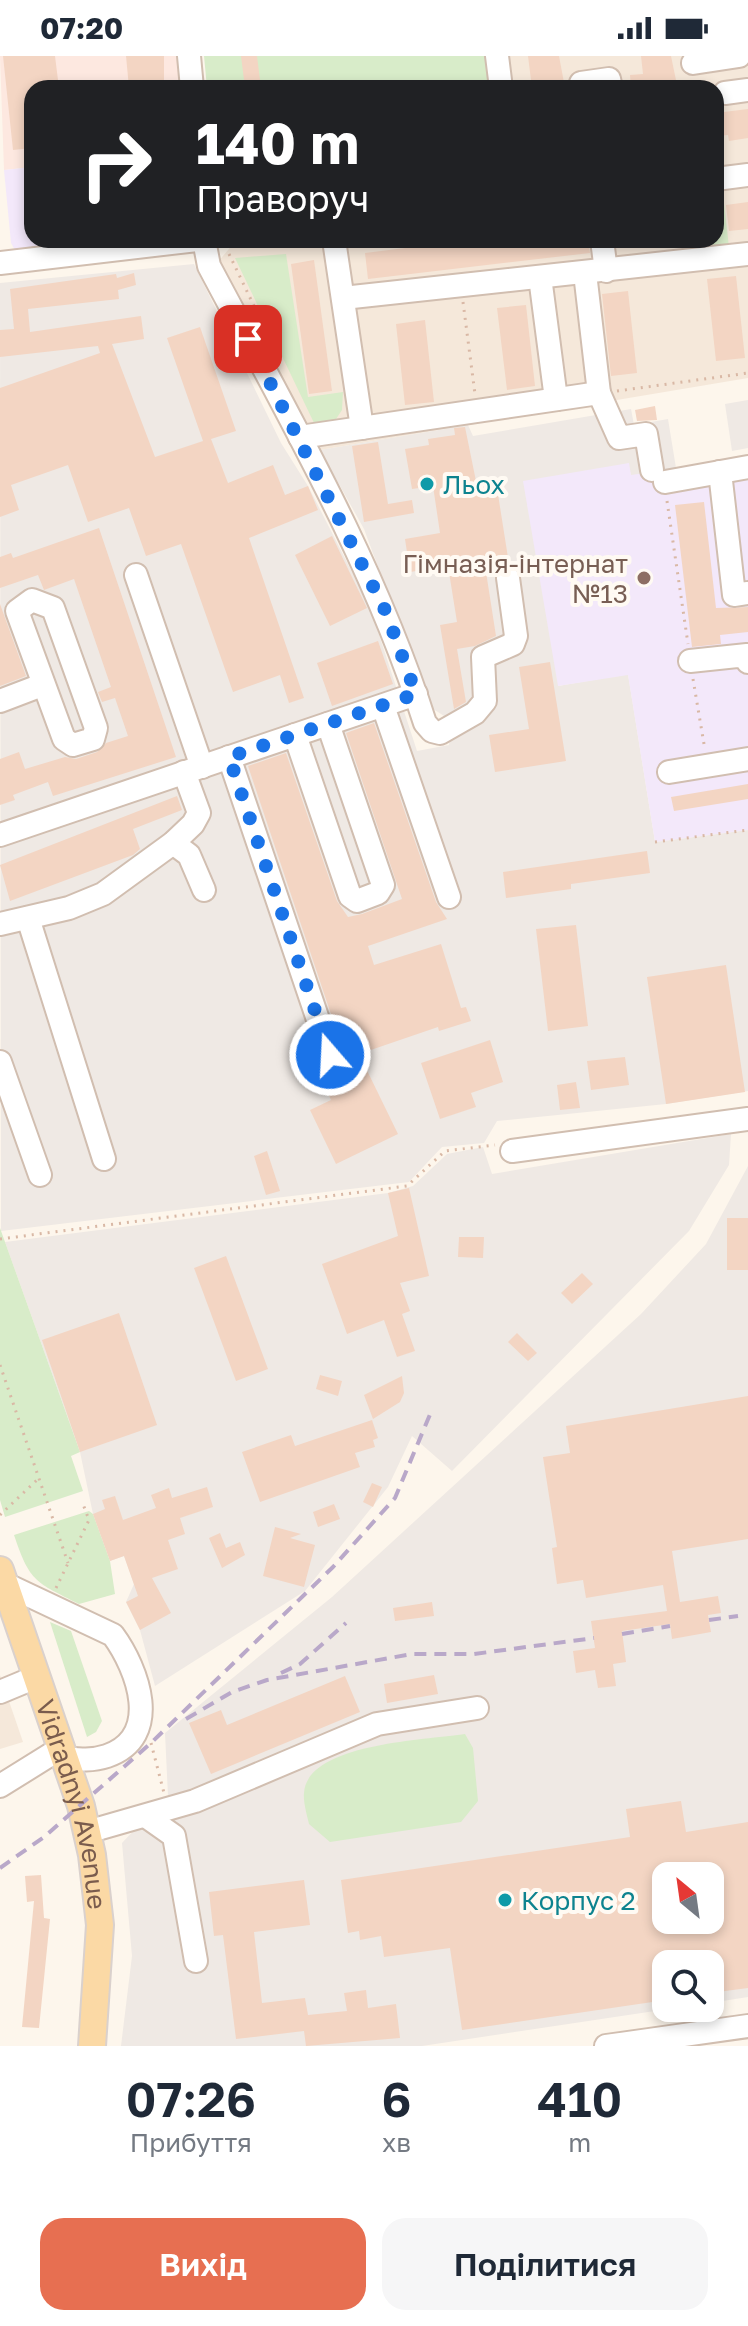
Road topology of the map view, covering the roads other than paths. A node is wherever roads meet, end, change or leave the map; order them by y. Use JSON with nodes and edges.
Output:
{"nodes":[{"id":1,"x":189,"y":56,"type":"edge"},
{"id":2,"x":497,"y":56,"type":"edge"},
{"id":3,"x":739,"y":56,"type":"edge"},
{"id":4,"x":693,"y":63,"type":"dead end"},
{"id":5,"x":191,"y":80,"type":"edge"},
{"id":6,"x":500,"y":80,"type":"edge"},
{"id":7,"x":748,"y":90,"type":"edge"},
{"id":8,"x":725,"y":93,"type":"dead end"},
{"id":9,"x":748,"y":175,"type":"edge"},
{"id":10,"x":724,"y":178,"type":"edge"},
{"id":11,"x":128,"y":248,"type":"edge"},
{"id":12,"x":206,"y":248,"type":"edge"},
{"id":13,"x":335,"y":248,"type":"edge"},
{"id":14,"x":600,"y":248,"type":"edge"},
{"id":15,"x":748,"y":254,"type":"edge"},
{"id":16,"x":0,"y":263,"type":"edge"},
{"id":17,"x":596,"y":272,"type":"junction"},
{"id":18,"x":540,"y":277,"type":"junction"},
{"id":19,"x":343,"y":298,"type":"junction"},
{"id":20,"x":599,"y":393,"type":"junction"},
{"id":21,"x":556,"y":399,"type":"junction"},
{"id":22,"x":362,"y":428,"type":"junction"},
{"id":23,"x":300,"y":437,"type":"junction"},
{"id":24,"x":748,"y":467,"type":"edge"},
{"id":25,"x":720,"y":472,"type":"junction"},
{"id":26,"x":136,"y":575,"type":"dead end"},
{"id":27,"x":508,"y":578,"type":"dead end"},
{"id":28,"x":748,"y":593,"type":"edge"},
{"id":29,"x":690,"y":661,"type":"road end"},
{"id":30,"x":748,"y":662,"type":"edge"},
{"id":31,"x":42,"y":685,"type":"junction"},
{"id":32,"x":416,"y":694,"type":"junction"},
{"id":33,"x":0,"y":701,"type":"edge"},
{"id":34,"x":383,"y":706,"type":"junction"},
{"id":35,"x":328,"y":724,"type":"junction"},
{"id":36,"x":295,"y":735,"type":"junction"},
{"id":37,"x":229,"y":757,"type":"junction"},
{"id":38,"x":748,"y":759,"type":"edge"},
{"id":39,"x":193,"y":769,"type":"junction"},
{"id":40,"x":669,"y":772,"type":"dead end"},
{"id":41,"x":0,"y":835,"type":"edge"},
{"id":42,"x":173,"y":843,"type":"junction"},
{"id":43,"x":204,"y":890,"type":"dead end"},
{"id":44,"x":449,"y":897,"type":"dead end"},
{"id":45,"x":28,"y":918,"type":"junction"},
{"id":46,"x":0,"y":924,"type":"edge"},
{"id":47,"x":330,"y":1055,"type":"dead end"},
{"id":48,"x":0,"y":1062,"type":"edge"},
{"id":49,"x":748,"y":1119,"type":"edge"},
{"id":50,"x":512,"y":1151,"type":"road end"},
{"id":51,"x":104,"y":1159,"type":"dead end"},
{"id":52,"x":40,"y":1175,"type":"dead end"},
{"id":53,"x":2,"y":1577,"type":"edge"},
{"id":54,"x":36,"y":1677,"type":"junction"},
{"id":55,"x":0,"y":1692,"type":"edge"},
{"id":56,"x":477,"y":1708,"type":"dead end"},
{"id":57,"x":63,"y":1752,"type":"junction"},
{"id":58,"x":0,"y":1786,"type":"edge"},
{"id":59,"x":158,"y":1814,"type":"junction"},
{"id":60,"x":87,"y":1832,"type":"junction"},
{"id":61,"x":196,"y":1961,"type":"dead end"},
{"id":62,"x":748,"y":2026,"type":"edge"},
{"id":63,"x":92,"y":2046,"type":"edge"},
{"id":64,"x":606,"y":2046,"type":"edge"}],
"edges":[{"from":1,"to":5,"type":"street"},
{"from":2,"to":6,"type":"street"},
{"from":3,"to":4,"type":"street"},
{"from":7,"to":8,"type":"street"},
{"from":9,"to":10,"type":"street"},
{"from":11,"to":16,"type":"street"},
{"from":12,"to":23,"type":"street"},
{"from":13,"to":19,"type":"street"},
{"from":14,"to":17,"type":"street"},
{"from":15,"to":17,"type":"street"},
{"from":17,"to":18,"type":"street"},
{"from":17,"to":20,"type":"street"},
{"from":18,"to":19,"type":"street"},
{"from":18,"to":21,"type":"street"},
{"from":19,"to":22,"type":"street"},
{"from":20,"to":21,"type":"street"},
{"from":20,"to":25,"type":"street"},
{"from":21,"to":22,"type":"street"},
{"from":22,"to":23,"type":"street"},
{"from":23,"to":32,"type":"street"},
{"from":24,"to":25,"type":"street"},
{"from":25,"to":28,"type":"street"},
{"from":26,"to":39,"type":"street"},
{"from":27,"to":32,"type":"street"},
{"from":29,"to":30,"type":"street"},
{"from":31,"to":31,"type":"street"},
{"from":31,"to":33,"type":"street"},
{"from":32,"to":34,"type":"street"},
{"from":34,"to":35,"type":"street"},
{"from":34,"to":44,"type":"street"},
{"from":35,"to":36,"type":"street"},
{"from":35,"to":36,"type":"street"},
{"from":36,"to":37,"type":"street"},
{"from":37,"to":39,"type":"street"},
{"from":37,"to":47,"type":"street"},
{"from":38,"to":40,"type":"street"},
{"from":39,"to":41,"type":"street"},
{"from":39,"to":42,"type":"street"},
{"from":42,"to":43,"type":"street"},
{"from":42,"to":45,"type":"street"},
{"from":45,"to":46,"type":"street"},
{"from":45,"to":51,"type":"street"},
{"from":48,"to":52,"type":"street"},
{"from":49,"to":50,"type":"street"},
{"from":53,"to":54,"type":"main road","name":"Vidradnyi Avenue"},
{"from":53,"to":57,"type":"street"},
{"from":54,"to":55,"type":"street"},
{"from":54,"to":57,"type":"main road","name":"Vidradnyi Avenue"},
{"from":56,"to":59,"type":"street"},
{"from":57,"to":58,"type":"street"},
{"from":57,"to":60,"type":"main road","name":"Vidradnyi Avenue"},
{"from":59,"to":60,"type":"street"},
{"from":59,"to":61,"type":"street"},
{"from":60,"to":63,"type":"main road","name":"Vidradnyi Avenue"},
{"from":62,"to":64,"type":"street"}]}
